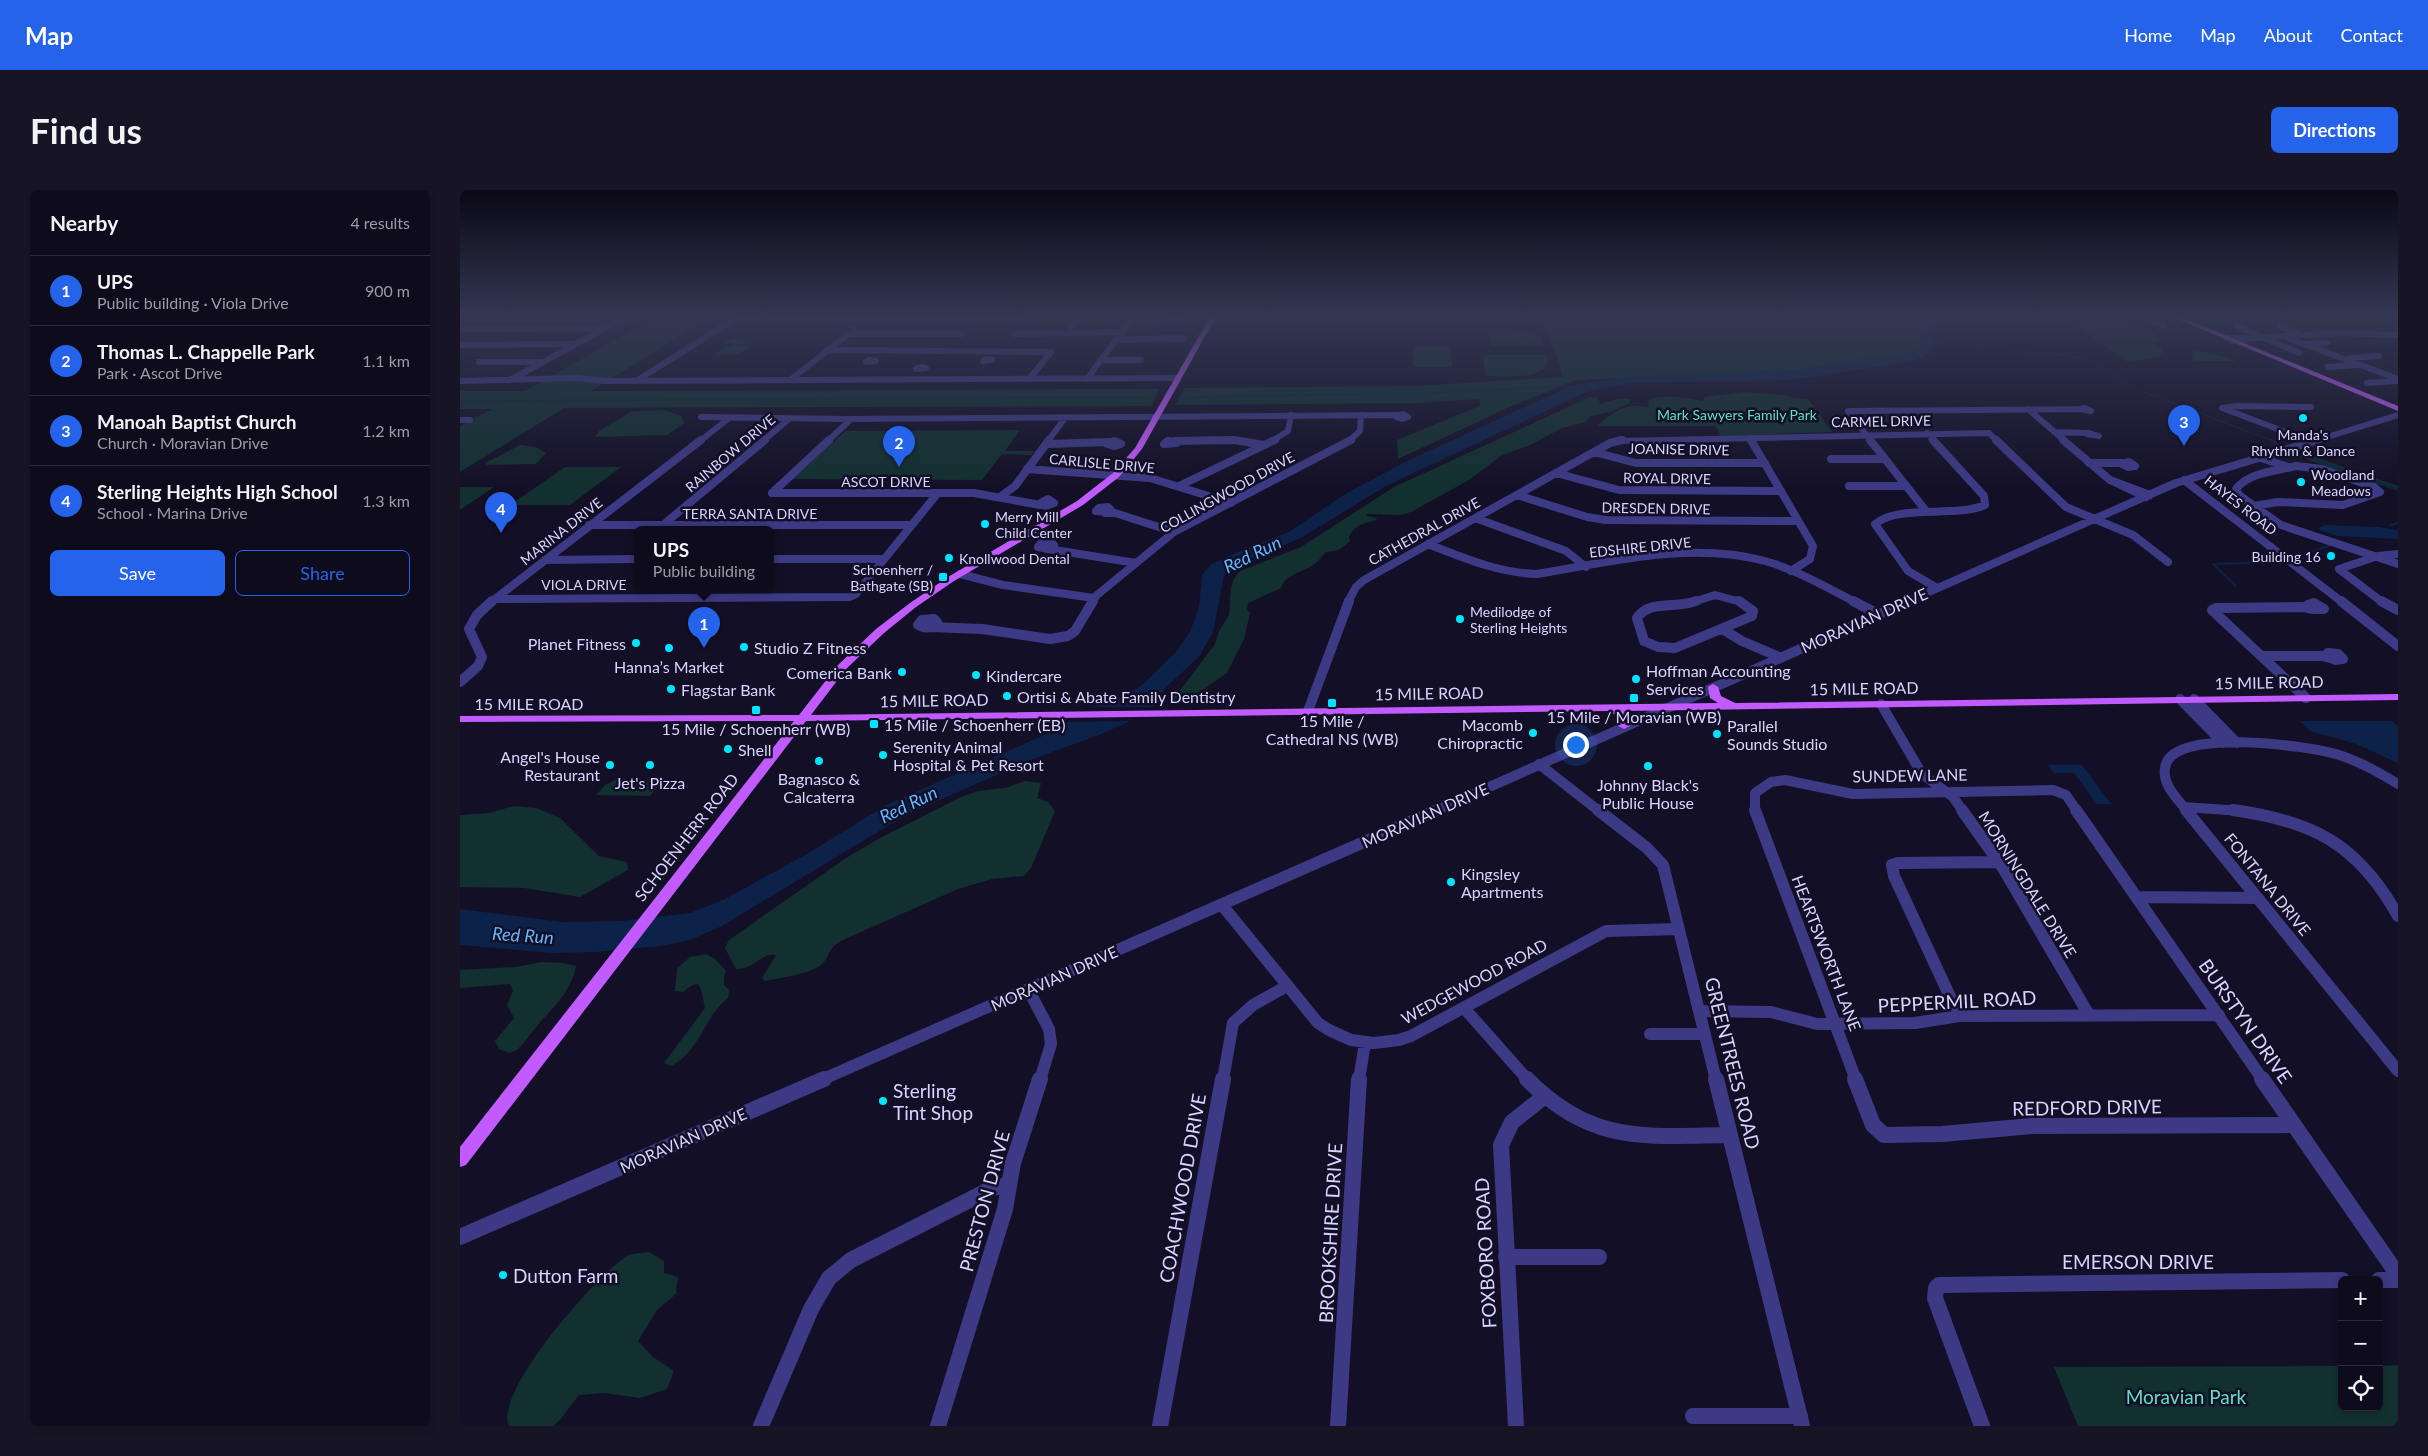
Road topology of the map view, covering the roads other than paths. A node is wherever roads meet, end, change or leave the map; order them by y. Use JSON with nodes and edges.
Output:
{"nodes":[{"id":1,"x":524,"y":373,"type":"edge"},
{"id":2,"x":648,"y":373,"type":"edge"},
{"id":3,"x":799,"y":373,"type":"edge"},
{"id":4,"x":917,"y":373,"type":"edge"},
{"id":5,"x":1034,"y":373,"type":"edge"},
{"id":6,"x":1091,"y":373,"type":"edge"},
{"id":7,"x":1181,"y":373,"type":"edge"},
{"id":8,"x":2309,"y":373,"type":"edge"},
{"id":9,"x":2381,"y":373,"type":"edge"},
{"id":10,"x":2393,"y":373,"type":"edge"},
{"id":11,"x":2384,"y":374,"type":"junction"},
{"id":12,"x":1178,"y":378,"type":"junction"},
{"id":13,"x":1029,"y":379,"type":"junction"},
{"id":14,"x":1087,"y":379,"type":"junction"},
{"id":15,"x":636,"y":380,"type":"junction"},
{"id":16,"x":790,"y":380,"type":"junction"},
{"id":17,"x":910,"y":380,"type":"junction"},
{"id":18,"x":2398,"y":380,"type":"edge"},
{"id":19,"x":460,"y":381,"type":"edge"},
{"id":20,"x":509,"y":381,"type":"junction"},
{"id":21,"x":2366,"y":383,"type":"dead end"},
{"id":22,"x":2311,"y":407,"type":"dead end"},
{"id":23,"x":2028,"y":409,"type":"junction"},
{"id":24,"x":2079,"y":409,"type":"dead end"},
{"id":25,"x":2398,"y":409,"type":"edge"},
{"id":26,"x":1291,"y":415,"type":"junction"},
{"id":27,"x":1360,"y":415,"type":"junction"},
{"id":28,"x":2398,"y":415,"type":"edge"},
{"id":29,"x":1395,"y":416,"type":"dead end"},
{"id":30,"x":701,"y":417,"type":"dead end"},
{"id":31,"x":1156,"y":417,"type":"junction"},
{"id":32,"x":1065,"y":418,"type":"junction"},
{"id":33,"x":728,"y":419,"type":"junction"},
{"id":34,"x":789,"y":419,"type":"junction"},
{"id":35,"x":851,"y":419,"type":"junction"},
{"id":36,"x":460,"y":420,"type":"edge"},
{"id":37,"x":470,"y":420,"type":"dead end"},
{"id":38,"x":1927,"y":432,"type":"junction"},
{"id":39,"x":2054,"y":432,"type":"junction"},
{"id":40,"x":2086,"y":433,"type":"dead end"},
{"id":41,"x":1865,"y":434,"type":"junction"},
{"id":42,"x":1750,"y":438,"type":"junction"},
{"id":43,"x":1624,"y":439,"type":"joint"},
{"id":44,"x":1178,"y":441,"type":"dead end"},
{"id":45,"x":2310,"y":441,"type":"junction"},
{"id":46,"x":1048,"y":444,"type":"junction"},
{"id":47,"x":1106,"y":444,"type":"dead end"},
{"id":48,"x":1264,"y":445,"type":"junction"},
{"id":49,"x":1594,"y":452,"type":"junction"},
{"id":50,"x":2258,"y":457,"type":"junction"},
{"id":51,"x":1830,"y":459,"type":"dead end"},
{"id":52,"x":1884,"y":459,"type":"junction"},
{"id":53,"x":2249,"y":460,"type":"junction"},
{"id":54,"x":2089,"y":462,"type":"junction"},
{"id":55,"x":1765,"y":463,"type":"junction"},
{"id":56,"x":2121,"y":463,"type":"dead end"},
{"id":57,"x":1027,"y":469,"type":"junction"},
{"id":58,"x":2284,"y":469,"type":"junction"},
{"id":59,"x":1556,"y":473,"type":"junction"},
{"id":60,"x":1116,"y":475,"type":"junction"},
{"id":61,"x":2184,"y":480,"type":"junction"},
{"id":62,"x":1179,"y":486,"type":"junction"},
{"id":63,"x":1849,"y":486,"type":"dead end"},
{"id":64,"x":1906,"y":486,"type":"junction"},
{"id":65,"x":1781,"y":491,"type":"junction"},
{"id":66,"x":937,"y":494,"type":"junction"},
{"id":67,"x":1517,"y":495,"type":"junction"},
{"id":68,"x":2148,"y":496,"type":"junction"},
{"id":69,"x":1000,"y":497,"type":"junction"},
{"id":70,"x":1231,"y":502,"type":"junction"},
{"id":71,"x":1037,"y":503,"type":"dead end"},
{"id":72,"x":2254,"y":506,"type":"junction"},
{"id":73,"x":1926,"y":511,"type":"junction"},
{"id":74,"x":1111,"y":512,"type":"dead end"},
{"id":75,"x":1475,"y":518,"type":"junction"},
{"id":76,"x":2093,"y":519,"type":"junction"},
{"id":77,"x":1798,"y":521,"type":"junction"},
{"id":78,"x":911,"y":525,"type":"junction"},
{"id":79,"x":589,"y":526,"type":"junction"},
{"id":80,"x":663,"y":526,"type":"junction"},
{"id":81,"x":1174,"y":532,"type":"junction"},
{"id":82,"x":1428,"y":544,"type":"junction"},
{"id":83,"x":1053,"y":547,"type":"dead end"},
{"id":84,"x":2398,"y":554,"type":"edge"},
{"id":85,"x":2376,"y":556,"type":"junction"},
{"id":86,"x":774,"y":559,"type":"edge"},
{"id":87,"x":884,"y":559,"type":"junction"},
{"id":88,"x":545,"y":560,"type":"junction"},
{"id":89,"x":634,"y":560,"type":"edge"},
{"id":90,"x":2163,"y":561,"type":"dead end"},
{"id":91,"x":1136,"y":563,"type":"junction"},
{"id":92,"x":2398,"y":564,"type":"edge"},
{"id":93,"x":1586,"y":567,"type":"junction"},
{"id":94,"x":1791,"y":571,"type":"junction"},
{"id":95,"x":960,"y":574,"type":"junction"},
{"id":96,"x":1937,"y":588,"type":"junction"},
{"id":97,"x":496,"y":598,"type":"junction"},
{"id":98,"x":1094,"y":598,"type":"junction"},
{"id":99,"x":2309,"y":607,"type":"dead end"},
{"id":100,"x":2398,"y":610,"type":"edge"},
{"id":101,"x":1878,"y":614,"type":"junction"},
{"id":102,"x":936,"y":625,"type":"dead end"},
{"id":103,"x":1719,"y":631,"type":"junction"},
{"id":104,"x":2398,"y":646,"type":"edge"},
{"id":105,"x":2261,"y":656,"type":"junction"},
{"id":106,"x":2326,"y":656,"type":"dead end"},
{"id":107,"x":1775,"y":659,"type":"junction"},
{"id":108,"x":460,"y":682,"type":"edge"},
{"id":109,"x":1713,"y":687,"type":"junction"},
{"id":110,"x":2398,"y":697,"type":"edge"},
{"id":111,"x":2306,"y":698,"type":"junction"},
{"id":112,"x":2180,"y":699,"type":"junction"},
{"id":113,"x":2194,"y":699,"type":"junction"},
{"id":114,"x":1881,"y":704,"type":"junction"},
{"id":115,"x":1670,"y":706,"type":"junction"},
{"id":116,"x":1738,"y":706,"type":"junction"},
{"id":117,"x":1610,"y":707,"type":"junction"},
{"id":118,"x":1308,"y":711,"type":"junction"},
{"id":119,"x":802,"y":718,"type":"junction"},
{"id":120,"x":460,"y":719,"type":"edge"},
{"id":121,"x":1624,"y":726,"type":"junction"},
{"id":122,"x":2223,"y":743,"type":"junction"},
{"id":123,"x":2237,"y":743,"type":"junction"},
{"id":124,"x":1539,"y":764,"type":"junction"},
{"id":125,"x":2398,"y":784,"type":"edge"},
{"id":126,"x":1762,"y":786,"type":"joint"},
{"id":127,"x":1944,"y":791,"type":"junction"},
{"id":128,"x":2061,"y":791,"type":"joint"},
{"id":129,"x":2184,"y":807,"type":"junction"},
{"id":130,"x":1999,"y":862,"type":"junction"},
{"id":131,"x":2136,"y":897,"type":"junction"},
{"id":132,"x":2258,"y":898,"type":"junction"},
{"id":133,"x":1222,"y":905,"type":"junction"},
{"id":134,"x":2398,"y":916,"type":"edge"},
{"id":135,"x":1679,"y":929,"type":"junction"},
{"id":136,"x":1288,"y":986,"type":"junction"},
{"id":137,"x":1028,"y":990,"type":"junction"},
{"id":138,"x":1464,"y":1008,"type":"junction"},
{"id":139,"x":1699,"y":1011,"type":"junction"},
{"id":140,"x":2089,"y":1015,"type":"junction"},
{"id":141,"x":2219,"y":1015,"type":"junction"},
{"id":142,"x":1958,"y":1016,"type":"junction"},
{"id":143,"x":1835,"y":1024,"type":"junction"},
{"id":144,"x":1650,"y":1034,"type":"dead end"},
{"id":145,"x":1705,"y":1034,"type":"junction"},
{"id":146,"x":1365,"y":1043,"type":"junction"},
{"id":147,"x":2398,"y":1071,"type":"edge"},
{"id":148,"x":1545,"y":1096,"type":"junction"},
{"id":149,"x":2296,"y":1126,"type":"junction"},
{"id":150,"x":1880,"y":1132,"type":"joint"},
{"id":151,"x":1730,"y":1135,"type":"junction"},
{"id":152,"x":460,"y":1160,"type":"edge"},
{"id":153,"x":1008,"y":1185,"type":"junction"},
{"id":154,"x":460,"y":1238,"type":"edge"},
{"id":155,"x":1506,"y":1257,"type":"junction"},
{"id":156,"x":1599,"y":1257,"type":"dead end"},
{"id":157,"x":2398,"y":1275,"type":"edge"},
{"id":158,"x":2338,"y":1280,"type":"edge"},
{"id":159,"x":2383,"y":1280,"type":"edge"},
{"id":160,"x":2398,"y":1280,"type":"edge"},
{"id":161,"x":1693,"y":1416,"type":"dead end"},
{"id":162,"x":1801,"y":1421,"type":"edge"},
{"id":163,"x":761,"y":1426,"type":"edge"},
{"id":164,"x":938,"y":1426,"type":"edge"},
{"id":165,"x":1160,"y":1426,"type":"edge"},
{"id":166,"x":1338,"y":1426,"type":"edge"},
{"id":167,"x":1516,"y":1426,"type":"edge"},
{"id":168,"x":1982,"y":1426,"type":"edge"}],
"edges":[{"from":1,"to":20,"type":"street"},
{"from":2,"to":15,"type":"street"},
{"from":3,"to":16,"type":"street"},
{"from":4,"to":17,"type":"street"},
{"from":5,"to":13,"type":"street"},
{"from":6,"to":14,"type":"street"},
{"from":7,"to":12,"type":"main road","name":"SCHOENHERR ROAD"},
{"from":8,"to":25,"type":"main road"},
{"from":9,"to":11,"type":"street"},
{"from":10,"to":11,"type":"street"},
{"from":11,"to":18,"type":"street"},
{"from":12,"to":14,"type":"street"},
{"from":12,"to":31,"type":"main road","name":"SCHOENHERR ROAD"},
{"from":13,"to":14,"type":"street"},
{"from":13,"to":17,"type":"street"},
{"from":15,"to":16,"type":"street"},
{"from":15,"to":20,"type":"street"},
{"from":16,"to":17,"type":"street"},
{"from":18,"to":21,"type":"street"},
{"from":19,"to":20,"type":"street"},
{"from":22,"to":45,"type":"street"},
{"from":23,"to":24,"type":"street"},
{"from":23,"to":39,"type":"street"},
{"from":23,"to":41,"type":"street"},
{"from":26,"to":27,"type":"street"},
{"from":26,"to":31,"type":"street"},
{"from":26,"to":48,"type":"street"},
{"from":27,"to":29,"type":"street"},
{"from":27,"to":70,"type":"street","name":"COLLINGWOOD DRIVE"},
{"from":28,"to":45,"type":"street","name":"MORAVIAN DRIVE"},
{"from":30,"to":33,"type":"street"},
{"from":31,"to":32,"type":"street"},
{"from":31,"to":60,"type":"main road","name":"SCHOENHERR ROAD"},
{"from":32,"to":35,"type":"street"},
{"from":32,"to":46,"type":"street"},
{"from":33,"to":34,"type":"street"},
{"from":33,"to":79,"type":"street","name":"MARINA DRIVE"},
{"from":34,"to":35,"type":"street"},
{"from":34,"to":80,"type":"street","name":"RAINBOW DRIVE"},
{"from":35,"to":66,"type":"street","name":"ASCOT DRIVE"},
{"from":36,"to":37,"type":"street"},
{"from":38,"to":41,"type":"street","name":"CARMEL DRIVE"},
{"from":38,"to":73,"type":"street"},
{"from":38,"to":76,"type":"street","name":"CARMEL DRIVE"},
{"from":39,"to":40,"type":"street"},
{"from":39,"to":54,"type":"street"},
{"from":41,"to":42,"type":"street","name":"CARMEL DRIVE"},
{"from":41,"to":52,"type":"street"},
{"from":42,"to":43,"type":"street","name":"CARMEL DRIVE"},
{"from":42,"to":55,"type":"street"},
{"from":43,"to":49,"type":"street","name":"CATHEDRAL DRIVE"},
{"from":44,"to":48,"type":"street"},
{"from":45,"to":50,"type":"street","name":"MORAVIAN DRIVE"},
{"from":46,"to":47,"type":"street"},
{"from":46,"to":57,"type":"street"},
{"from":48,"to":62,"type":"street"},
{"from":49,"to":55,"type":"street","name":"JOANISE DRIVE"},
{"from":49,"to":59,"type":"street","name":"CATHEDRAL DRIVE"},
{"from":50,"to":53,"type":"street","name":"MORAVIAN DRIVE"},
{"from":50,"to":58,"type":"street"},
{"from":51,"to":52,"type":"street"},
{"from":52,"to":64,"type":"street"},
{"from":53,"to":58,"type":"street"},
{"from":53,"to":61,"type":"street","name":"MORAVIAN DRIVE"},
{"from":54,"to":56,"type":"street"},
{"from":54,"to":68,"type":"street"},
{"from":55,"to":65,"type":"street"},
{"from":57,"to":60,"type":"street","name":"CARLISLE DRIVE"},
{"from":57,"to":69,"type":"street"},
{"from":58,"to":72,"type":"street"},
{"from":58,"to":72,"type":"street"},
{"from":59,"to":65,"type":"street","name":"ROYAL DRIVE"},
{"from":59,"to":67,"type":"street","name":"CATHEDRAL DRIVE"},
{"from":60,"to":62,"type":"street","name":"CARLISLE DRIVE"},
{"from":60,"to":95,"type":"main road","name":"SCHOENHERR ROAD"},
{"from":61,"to":68,"type":"street","name":"MORAVIAN DRIVE"},
{"from":61,"to":104,"type":"street","name":"HAYES ROAD"},
{"from":62,"to":70,"type":"street","name":"CARLISLE DRIVE"},
{"from":63,"to":64,"type":"street"},
{"from":64,"to":73,"type":"street"},
{"from":65,"to":77,"type":"street"},
{"from":66,"to":69,"type":"street","name":"ASCOT DRIVE"},
{"from":66,"to":78,"type":"street"},
{"from":67,"to":75,"type":"street","name":"CATHEDRAL DRIVE"},
{"from":67,"to":77,"type":"street","name":"DRESDEN DRIVE"},
{"from":68,"to":76,"type":"street","name":"MORAVIAN DRIVE"},
{"from":69,"to":71,"type":"street","name":"ASCOT DRIVE"},
{"from":70,"to":81,"type":"street","name":"COLLINGWOOD DRIVE"},
{"from":72,"to":85,"type":"street"},
{"from":73,"to":96,"type":"street"},
{"from":74,"to":81,"type":"street"},
{"from":75,"to":82,"type":"street","name":"CATHEDRAL DRIVE"},
{"from":75,"to":93,"type":"street"},
{"from":76,"to":90,"type":"street"},
{"from":76,"to":96,"type":"street","name":"MORAVIAN DRIVE"},
{"from":77,"to":94,"type":"street"},
{"from":78,"to":80,"type":"street","name":"TERRA SANTA DRIVE"},
{"from":78,"to":87,"type":"street"},
{"from":79,"to":80,"type":"street","name":"TERRA SANTA DRIVE"},
{"from":79,"to":88,"type":"street","name":"MARINA DRIVE"},
{"from":81,"to":91,"type":"street","name":"COLLINGWOOD DRIVE"},
{"from":82,"to":93,"type":"street","name":"EDSHIRE DRIVE"},
{"from":82,"to":118,"type":"street","name":"CATHEDRAL DRIVE"},
{"from":83,"to":91,"type":"street"},
{"from":84,"to":85,"type":"street"},
{"from":85,"to":92,"type":"street"},
{"from":85,"to":100,"type":"street"},
{"from":86,"to":87,"type":"street"},
{"from":87,"to":97,"type":"street","name":"VIOLA DRIVE"},
{"from":88,"to":89,"type":"street"},
{"from":88,"to":97,"type":"street","name":"MARINA DRIVE"},
{"from":91,"to":98,"type":"street","name":"COLLINGWOOD DRIVE"},
{"from":93,"to":94,"type":"street","name":"EDSHIRE DRIVE"},
{"from":94,"to":101,"type":"street","name":"EDSHIRE DRIVE"},
{"from":95,"to":98,"type":"street"},
{"from":95,"to":119,"type":"main road","name":"SCHOENHERR ROAD"},
{"from":96,"to":101,"type":"street","name":"MORAVIAN DRIVE"},
{"from":97,"to":108,"type":"street","name":"MARINA DRIVE"},
{"from":98,"to":102,"type":"street","name":"COLLINGWOOD DRIVE"},
{"from":99,"to":105,"type":"street"},
{"from":101,"to":107,"type":"street","name":"MORAVIAN DRIVE"},
{"from":103,"to":103,"type":"street"},
{"from":103,"to":107,"type":"street"},
{"from":105,"to":106,"type":"street"},
{"from":105,"to":111,"type":"street"},
{"from":107,"to":109,"type":"street","name":"MORAVIAN DRIVE"},
{"from":109,"to":115,"type":"street","name":"MORAVIAN DRIVE"},
{"from":109,"to":116,"type":"main road"},
{"from":110,"to":111,"type":"main road","name":"15 MILE ROAD"},
{"from":111,"to":113,"type":"main road","name":"15 MILE ROAD"},
{"from":112,"to":113,"type":"main road","name":"15 MILE ROAD"},
{"from":112,"to":114,"type":"main road","name":"15 MILE ROAD"},
{"from":112,"to":122,"type":"street"},
{"from":113,"to":123,"type":"street"},
{"from":114,"to":116,"type":"main road","name":"15 MILE ROAD"},
{"from":114,"to":127,"type":"street","name":"MORNINGDALE DRIVE"},
{"from":115,"to":116,"type":"main road","name":"15 MILE ROAD"},
{"from":115,"to":117,"type":"main road","name":"15 MILE ROAD"},
{"from":115,"to":121,"type":"street","name":"MORAVIAN DRIVE"},
{"from":117,"to":118,"type":"main road","name":"15 MILE ROAD"},
{"from":117,"to":121,"type":"main road"},
{"from":118,"to":119,"type":"main road","name":"15 MILE ROAD"},
{"from":119,"to":120,"type":"main road","name":"15 MILE ROAD"},
{"from":119,"to":152,"type":"main road","name":"SCHOENHERR ROAD"},
{"from":121,"to":124,"type":"street","name":"MORAVIAN DRIVE"},
{"from":122,"to":123,"type":"street","name":"FONTANA DRIVE"},
{"from":122,"to":129,"type":"street","name":"FONTANA DRIVE"},
{"from":123,"to":125,"type":"street","name":"FONTANA DRIVE"},
{"from":124,"to":133,"type":"street","name":"MORAVIAN DRIVE"},
{"from":124,"to":135,"type":"street","name":"GREENTREES ROAD"},
{"from":126,"to":127,"type":"street","name":"SUNDEW LANE"},
{"from":126,"to":143,"type":"street","name":"HEARTSWORTH LANE"},
{"from":127,"to":128,"type":"street","name":"SUNDEW LANE"},
{"from":127,"to":130,"type":"street","name":"MORNINGDALE DRIVE"},
{"from":128,"to":131,"type":"street","name":"BURSTYN DRIVE"},
{"from":129,"to":132,"type":"street","name":"FONTANA DRIVE"},
{"from":129,"to":134,"type":"street"},
{"from":130,"to":140,"type":"street","name":"MORNINGDALE DRIVE"},
{"from":130,"to":142,"type":"street"},
{"from":131,"to":132,"type":"street"},
{"from":131,"to":141,"type":"street","name":"BURSTYN DRIVE"},
{"from":132,"to":147,"type":"street","name":"FONTANA DRIVE"},
{"from":133,"to":136,"type":"street","name":"WEDGEWOOD ROAD"},
{"from":133,"to":137,"type":"street","name":"MORAVIAN DRIVE"},
{"from":135,"to":138,"type":"street","name":"WEDGEWOOD ROAD"},
{"from":135,"to":139,"type":"street","name":"GREENTREES ROAD"},
{"from":136,"to":146,"type":"street","name":"WEDGEWOOD ROAD"},
{"from":136,"to":165,"type":"street","name":"COACHWOOD DRIVE"},
{"from":137,"to":153,"type":"street","name":"PRESTON DRIVE"},
{"from":137,"to":154,"type":"street","name":"MORAVIAN DRIVE"},
{"from":138,"to":146,"type":"street","name":"WEDGEWOOD ROAD"},
{"from":138,"to":148,"type":"street"},
{"from":139,"to":143,"type":"street","name":"PEPPERMIL ROAD"},
{"from":139,"to":145,"type":"street","name":"GREENTREES ROAD"},
{"from":140,"to":141,"type":"street","name":"PEPPERMIL ROAD"},
{"from":140,"to":142,"type":"street","name":"PEPPERMIL ROAD"},
{"from":141,"to":149,"type":"street","name":"BURSTYN DRIVE"},
{"from":142,"to":143,"type":"street","name":"PEPPERMIL ROAD"},
{"from":143,"to":150,"type":"street","name":"HEARTSWORTH LANE"},
{"from":144,"to":145,"type":"street"},
{"from":145,"to":151,"type":"street","name":"GREENTREES ROAD"},
{"from":146,"to":166,"type":"street","name":"BROOKSHIRE DRIVE"},
{"from":148,"to":151,"type":"street"},
{"from":148,"to":155,"type":"street","name":"FOXBORO ROAD"},
{"from":149,"to":150,"type":"street","name":"REDFORD DRIVE"},
{"from":149,"to":157,"type":"street","name":"BURSTYN DRIVE"},
{"from":151,"to":162,"type":"street","name":"GREENTREES ROAD"},
{"from":153,"to":163,"type":"street"},
{"from":153,"to":164,"type":"street","name":"PRESTON DRIVE"},
{"from":155,"to":156,"type":"street"},
{"from":155,"to":167,"type":"street","name":"FOXBORO ROAD"},
{"from":158,"to":168,"type":"street","name":"EMERSON DRIVE"},
{"from":159,"to":160,"type":"street"},
{"from":161,"to":162,"type":"street"}]}
